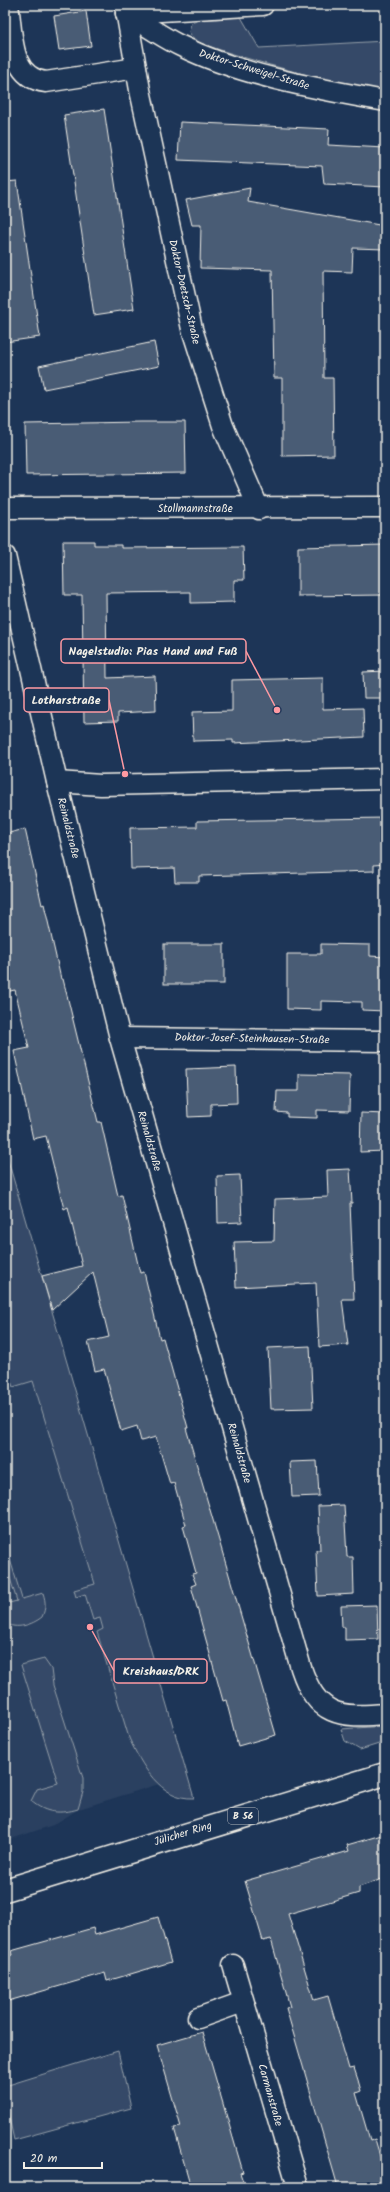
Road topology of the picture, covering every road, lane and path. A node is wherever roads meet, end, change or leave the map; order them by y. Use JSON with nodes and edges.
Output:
{"nodes":[{"id":1,"x":8,"y":5,"type":"edge"},
{"id":2,"x":264,"y":5,"type":"edge"},
{"id":3,"x":126,"y":9,"type":"edge"},
{"id":4,"x":136,"y":68,"type":"junction"},
{"id":5,"x":385,"y":101,"type":"edge"},
{"id":6,"x":385,"y":507,"type":"edge"},
{"id":7,"x":5,"y":508,"type":"edge"},
{"id":8,"x":259,"y":509,"type":"junction"},
{"id":9,"x":5,"y":556,"type":"edge"},
{"id":10,"x":385,"y":779,"type":"edge"},
{"id":11,"x":56,"y":782,"type":"junction"},
{"id":12,"x":120,"y":1038,"type":"junction"},
{"id":13,"x":385,"y":1041,"type":"edge"},
{"id":14,"x":385,"y":1714,"type":"edge"},
{"id":15,"x":385,"y":1774,"type":"edge"},
{"id":16,"x":5,"y":1890,"type":"edge"},
{"id":17,"x":233,"y":1965,"type":"dead end"},
{"id":18,"x":243,"y":2002,"type":"junction"},
{"id":19,"x":198,"y":2018,"type":"dead end"},
{"id":20,"x":298,"y":2187,"type":"edge"}],
"edges":[{"from":1,"to":4,"type":"street"},
{"from":2,"to":3,"type":"street"},
{"from":3,"to":4,"type":"street","name":"Doktor-Doetsch-Straße"},
{"from":3,"to":5,"type":"street","name":"Doktor-Schweigel-Straße"},
{"from":4,"to":8,"type":"street","name":"Doktor-Doetsch-Straße"},
{"from":6,"to":8,"type":"street","name":"Stollmannstraße"},
{"from":7,"to":8,"type":"street","name":"Stollmannstraße"},
{"from":9,"to":11,"type":"street","name":"Reinaldstraße"},
{"from":10,"to":11,"type":"street"},
{"from":11,"to":12,"type":"street","name":"Reinaldstraße"},
{"from":12,"to":13,"type":"street","name":"Doktor-Josef-Steinhausen-Straße"},
{"from":12,"to":14,"type":"street","name":"Reinaldstraße"},
{"from":15,"to":16,"type":"main road","name":"Jülicher Ring","number":"B 56"},
{"from":17,"to":18,"type":"street","name":"Carmanstraße"},
{"from":18,"to":19,"type":"street"},
{"from":18,"to":20,"type":"street","name":"Carmanstraße"}]}
